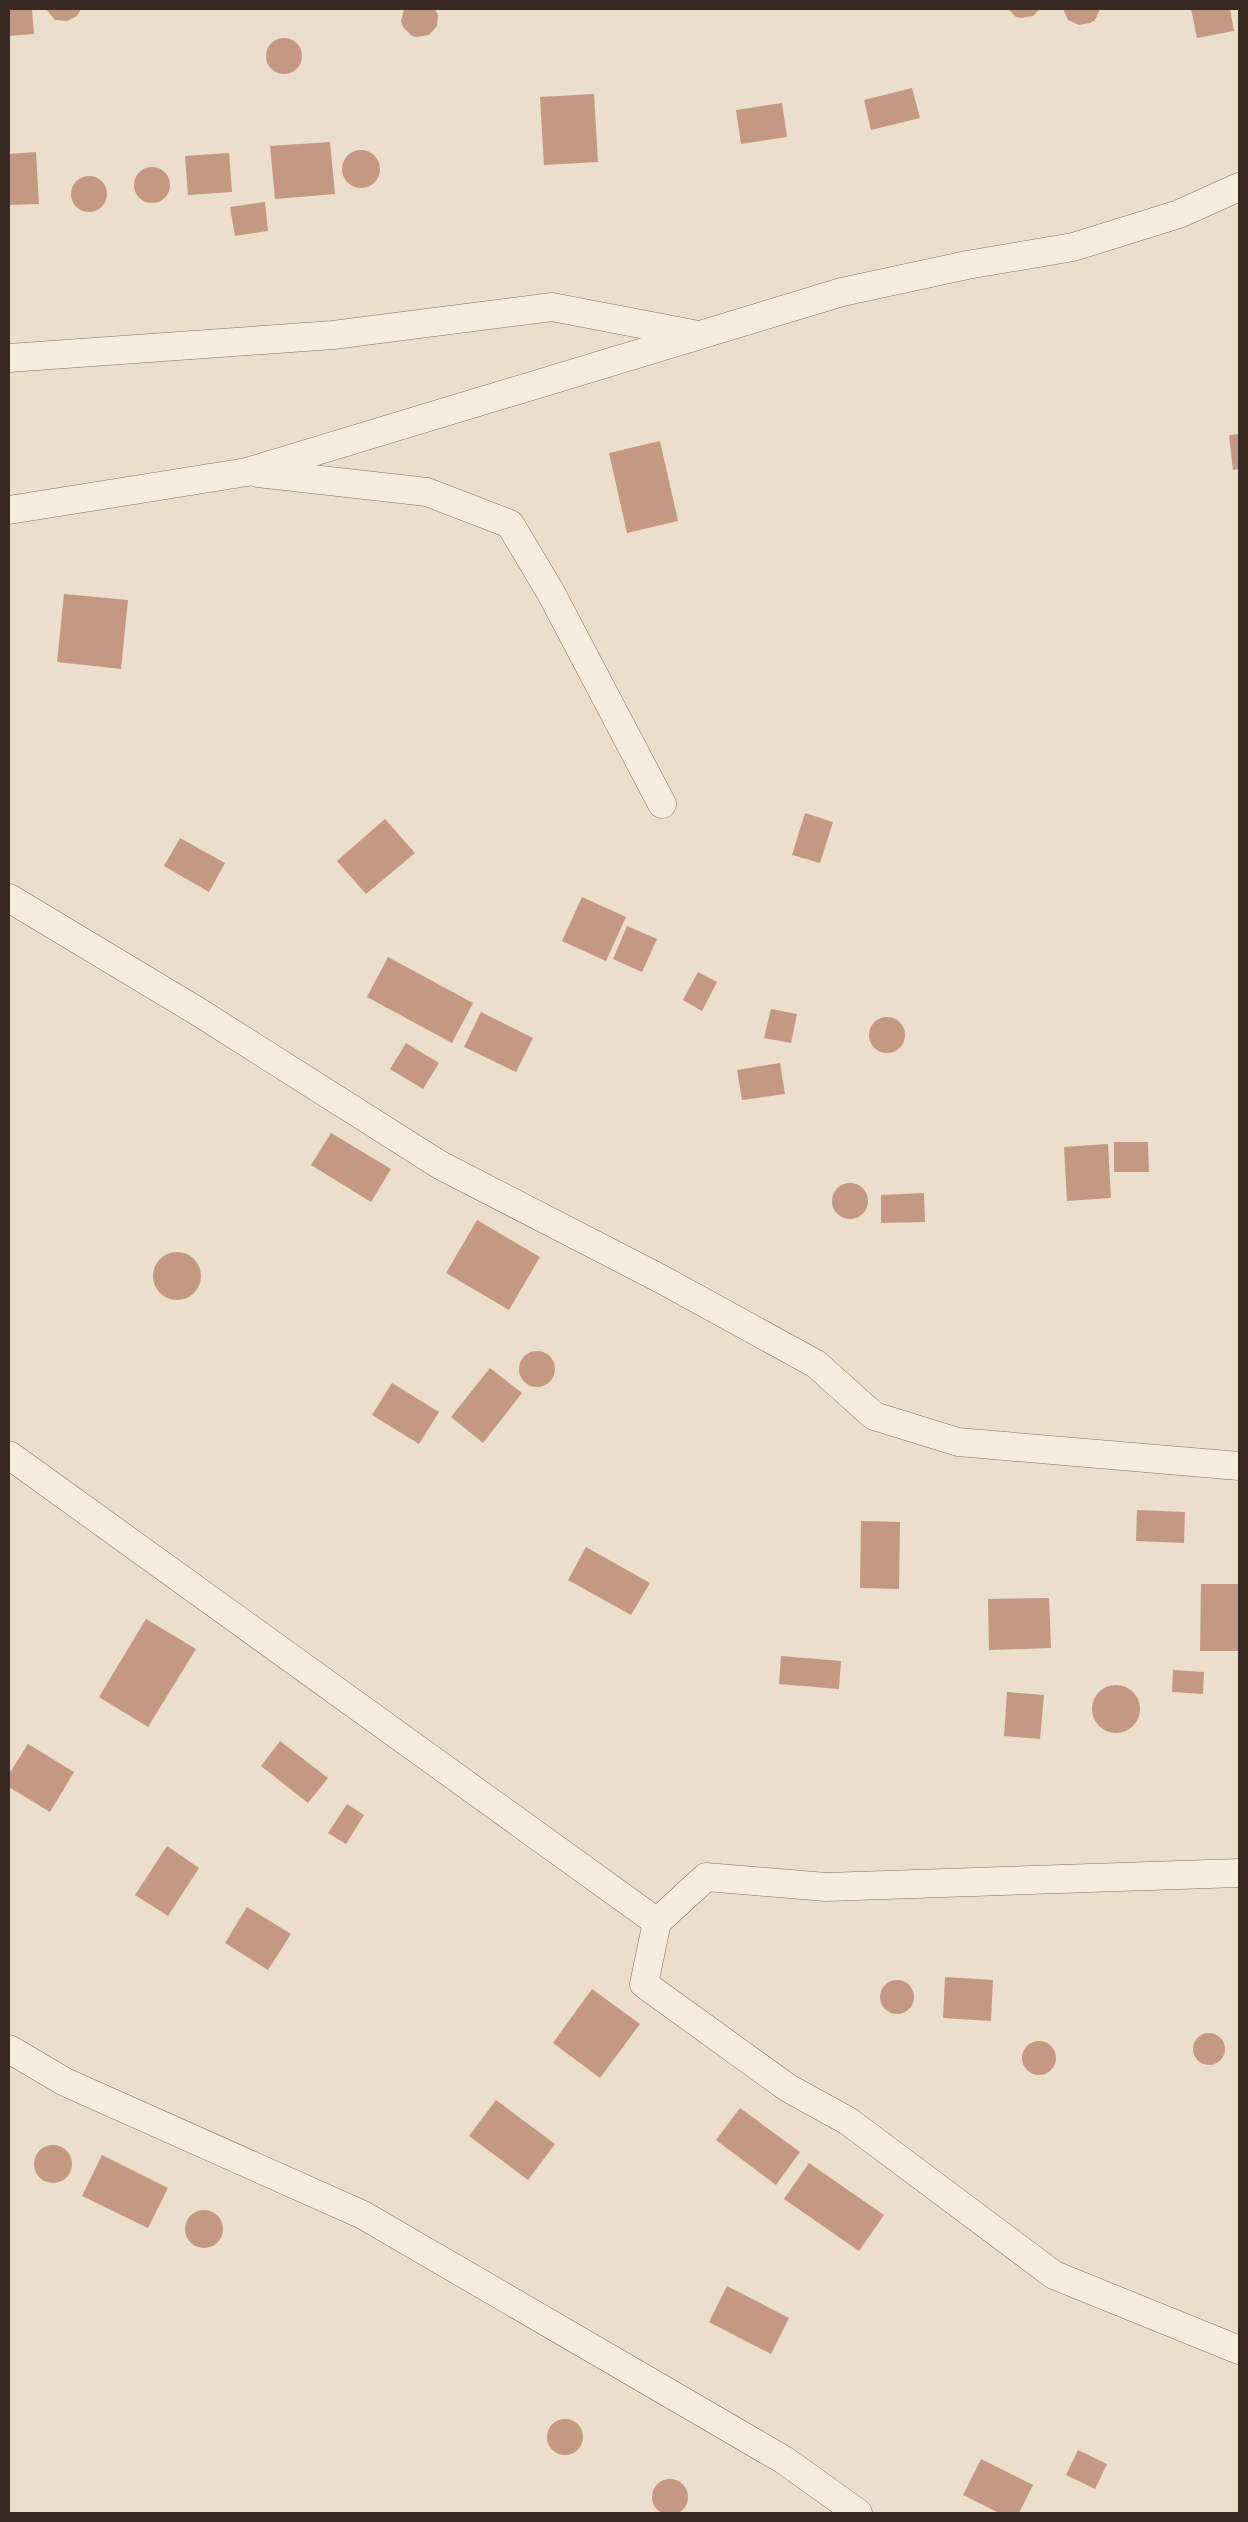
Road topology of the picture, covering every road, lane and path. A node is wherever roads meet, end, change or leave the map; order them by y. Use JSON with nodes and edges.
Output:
{"nodes":[{"id":1,"x":1239,"y":187,"type":"edge"},
{"id":2,"x":697,"y":335,"type":"junction"},
{"id":3,"x":9,"y":358,"type":"edge"},
{"id":4,"x":247,"y":472,"type":"junction"},
{"id":5,"x":9,"y":510,"type":"edge"},
{"id":6,"x":662,"y":804,"type":"dead end"},
{"id":7,"x":9,"y":898,"type":"edge"},
{"id":8,"x":9,"y":1455,"type":"edge"},
{"id":9,"x":1239,"y":1466,"type":"edge"},
{"id":10,"x":1239,"y":1873,"type":"edge"},
{"id":11,"x":657,"y":1922,"type":"junction"},
{"id":12,"x":9,"y":2049,"type":"edge"},
{"id":13,"x":1239,"y":2350,"type":"edge"},
{"id":14,"x":858,"y":2513,"type":"edge"}],
"edges":[{"from":1,"to":2,"type":"street"},
{"from":2,"to":3,"type":"street"},
{"from":2,"to":4,"type":"street"},
{"from":4,"to":5,"type":"street"},
{"from":4,"to":6,"type":"street"},
{"from":7,"to":9,"type":"street"},
{"from":8,"to":11,"type":"street"},
{"from":10,"to":11,"type":"street"},
{"from":11,"to":13,"type":"street"},
{"from":12,"to":14,"type":"street"}]}
